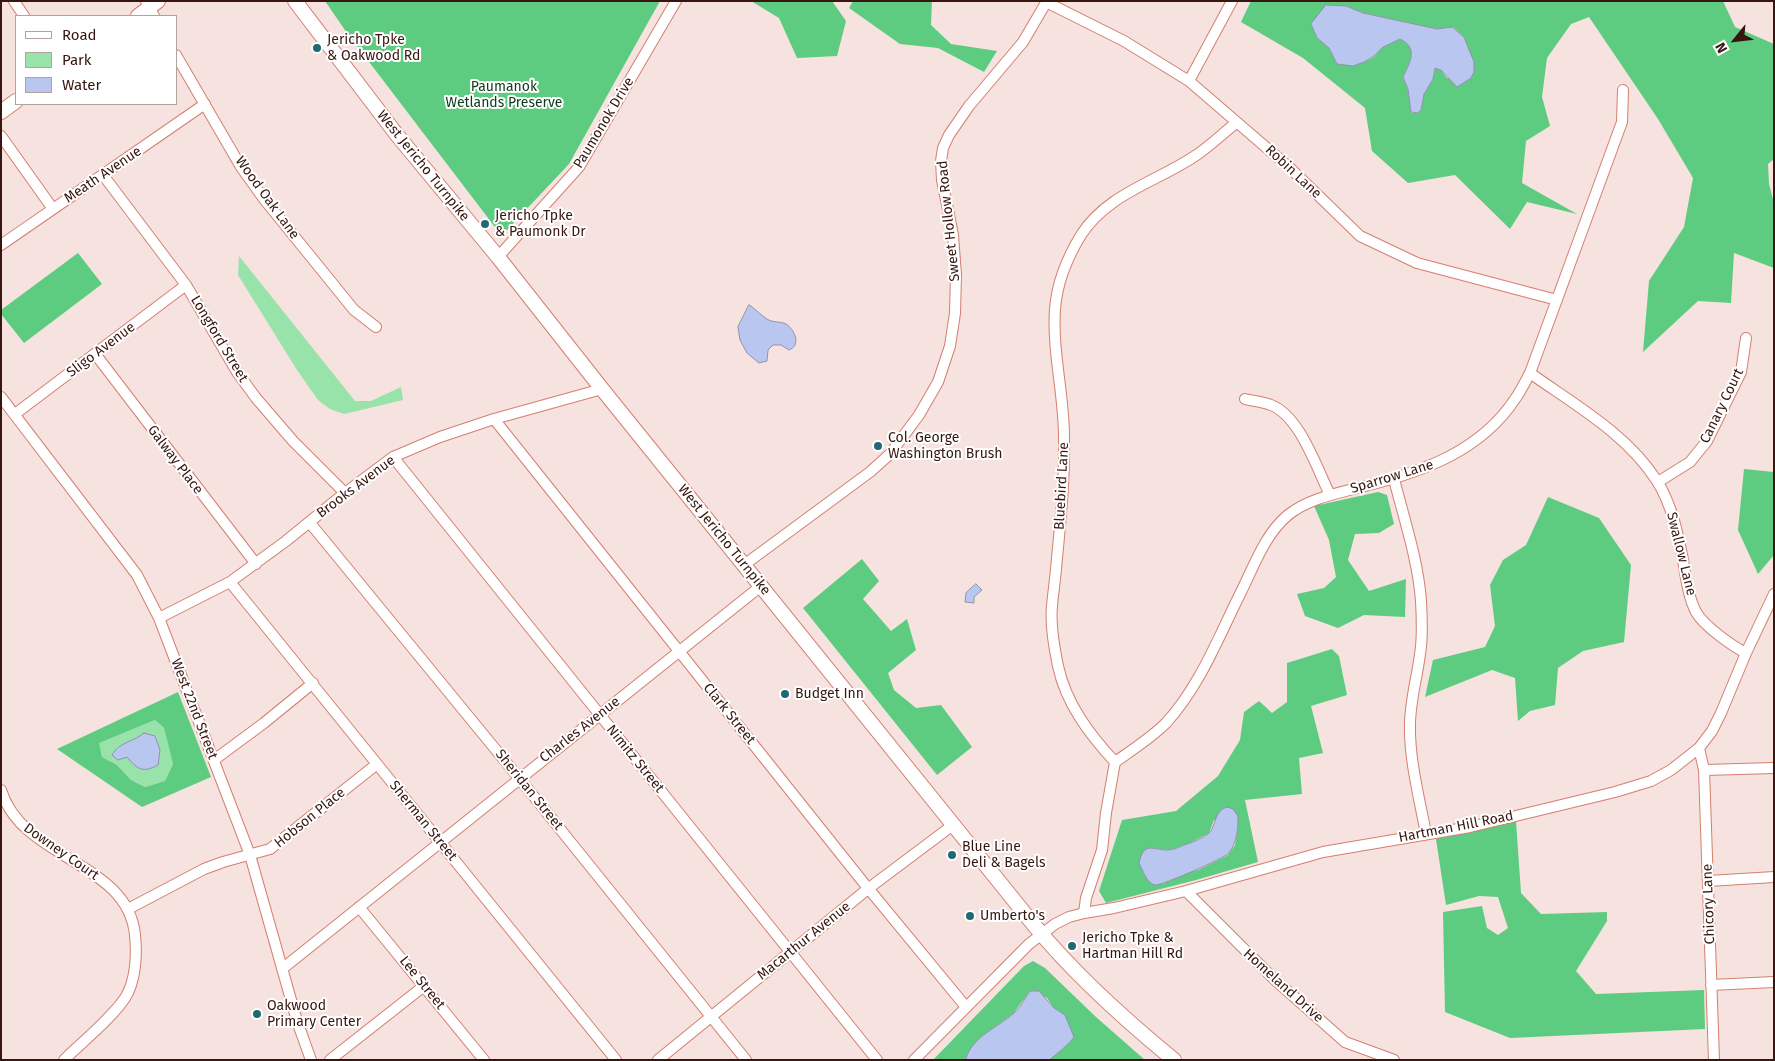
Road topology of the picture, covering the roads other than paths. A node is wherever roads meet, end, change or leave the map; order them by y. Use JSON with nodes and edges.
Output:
{"nodes":[{"id":1,"x":14,"y":1,"type":"edge"},
{"id":2,"x":295,"y":1,"type":"edge"},
{"id":3,"x":676,"y":1,"type":"edge"},
{"id":4,"x":1232,"y":1,"type":"edge"},
{"id":5,"x":1047,"y":2,"type":"edge"},
{"id":6,"x":152,"y":7,"type":"edge"},
{"id":7,"x":23,"y":15,"type":"edge"},
{"id":8,"x":140,"y":15,"type":"edge"},
{"id":9,"x":178,"y":58,"type":"edge"},
{"id":10,"x":1189,"y":81,"type":"junction"},
{"id":11,"x":1623,"y":90,"type":"dead end"},
{"id":12,"x":15,"y":102,"type":"edge"},
{"id":13,"x":205,"y":104,"type":"junction"},
{"id":14,"x":1,"y":112,"type":"edge"},
{"id":15,"x":1236,"y":123,"type":"junction"},
{"id":16,"x":1,"y":136,"type":"edge"},
{"id":17,"x":104,"y":175,"type":"junction"},
{"id":18,"x":53,"y":209,"type":"junction"},
{"id":19,"x":1,"y":245,"type":"edge"},
{"id":20,"x":498,"y":257,"type":"junction"},
{"id":21,"x":186,"y":286,"type":"junction"},
{"id":22,"x":1557,"y":300,"type":"junction"},
{"id":23,"x":376,"y":327,"type":"dead end"},
{"id":24,"x":1746,"y":338,"type":"dead end"},
{"id":25,"x":96,"y":355,"type":"junction"},
{"id":26,"x":1530,"y":373,"type":"junction"},
{"id":27,"x":602,"y":389,"type":"junction"},
{"id":28,"x":1,"y":397,"type":"edge"},
{"id":29,"x":1244,"y":399,"type":"dead end"},
{"id":30,"x":15,"y":414,"type":"junction"},
{"id":31,"x":494,"y":419,"type":"junction"},
{"id":32,"x":393,"y":457,"type":"junction"},
{"id":33,"x":1394,"y":479,"type":"junction"},
{"id":34,"x":1658,"y":482,"type":"junction"},
{"id":35,"x":345,"y":494,"type":"junction"},
{"id":36,"x":1330,"y":495,"type":"junction"},
{"id":37,"x":310,"y":523,"type":"junction"},
{"id":38,"x":256,"y":564,"type":"junction"},
{"id":39,"x":744,"y":565,"type":"junction"},
{"id":40,"x":230,"y":582,"type":"junction"},
{"id":41,"x":761,"y":586,"type":"junction"},
{"id":42,"x":1772,"y":601,"type":"edge"},
{"id":43,"x":159,"y":618,"type":"junction"},
{"id":44,"x":679,"y":651,"type":"junction"},
{"id":45,"x":1746,"y":653,"type":"junction"},
{"id":46,"x":313,"y":683,"type":"junction"},
{"id":47,"x":599,"y":715,"type":"junction"},
{"id":48,"x":1699,"y":748,"type":"junction"},
{"id":49,"x":214,"y":760,"type":"junction"},
{"id":50,"x":1115,"y":762,"type":"junction"},
{"id":51,"x":377,"y":764,"type":"junction"},
{"id":52,"x":1774,"y":768,"type":"edge"},
{"id":53,"x":1704,"y":770,"type":"junction"},
{"id":54,"x":520,"y":778,"type":"junction"},
{"id":55,"x":1,"y":790,"type":"edge"},
{"id":56,"x":952,"y":825,"type":"junction"},
{"id":57,"x":1426,"y":834,"type":"junction"},
{"id":58,"x":440,"y":842,"type":"junction"},
{"id":59,"x":250,"y":855,"type":"junction"},
{"id":60,"x":1774,"y":877,"type":"edge"},
{"id":61,"x":1708,"y":880,"type":"junction"},
{"id":62,"x":869,"y":888,"type":"junction"},
{"id":63,"x":1186,"y":891,"type":"junction"},
{"id":64,"x":359,"y":907,"type":"junction"},
{"id":65,"x":128,"y":909,"type":"junction"},
{"id":66,"x":1084,"y":913,"type":"junction"},
{"id":67,"x":1040,"y":934,"type":"junction"},
{"id":68,"x":790,"y":952,"type":"junction"},
{"id":69,"x":282,"y":969,"type":"junction"},
{"id":70,"x":1774,"y":982,"type":"edge"},
{"id":71,"x":1711,"y":985,"type":"junction"},
{"id":72,"x":424,"y":986,"type":"junction"},
{"id":73,"x":966,"y":1007,"type":"junction"},
{"id":74,"x":712,"y":1017,"type":"junction"},
{"id":75,"x":64,"y":1060,"type":"edge"},
{"id":76,"x":311,"y":1060,"type":"edge"},
{"id":77,"x":330,"y":1060,"type":"edge"},
{"id":78,"x":484,"y":1060,"type":"edge"},
{"id":79,"x":616,"y":1060,"type":"edge"},
{"id":80,"x":658,"y":1060,"type":"edge"},
{"id":81,"x":746,"y":1060,"type":"edge"},
{"id":82,"x":877,"y":1060,"type":"edge"},
{"id":83,"x":914,"y":1060,"type":"edge"},
{"id":84,"x":1174,"y":1060,"type":"edge"},
{"id":85,"x":1394,"y":1060,"type":"edge"},
{"id":86,"x":1714,"y":1060,"type":"edge"}],
"edges":[{"from":1,"to":7,"type":"street"},
{"from":2,"to":20,"type":"main road","name":"West Jericho Turnpike"},
{"from":3,"to":20,"type":"street","name":"Paumonok Drive"},
{"from":4,"to":10,"type":"street"},
{"from":5,"to":10,"type":"street","name":"Robin Lane"},
{"from":5,"to":39,"type":"street","name":"Sweet Hollow Road"},
{"from":6,"to":8,"type":"main road"},
{"from":9,"to":13,"type":"street","name":"Wood Oak Lane"},
{"from":10,"to":15,"type":"street","name":"Robin Lane"},
{"from":11,"to":22,"type":"street","name":"Sparrow Lane"},
{"from":12,"to":14,"type":"main road"},
{"from":13,"to":17,"type":"street","name":"Meath Avenue"},
{"from":13,"to":23,"type":"street","name":"Wood Oak Lane"},
{"from":15,"to":22,"type":"street","name":"Robin Lane"},
{"from":15,"to":50,"type":"street","name":"Bluebird Lane"},
{"from":16,"to":18,"type":"street"},
{"from":17,"to":18,"type":"street","name":"Meath Avenue"},
{"from":17,"to":21,"type":"street","name":"Longford Street"},
{"from":18,"to":19,"type":"street","name":"Meath Avenue"},
{"from":20,"to":27,"type":"main road","name":"West Jericho Turnpike"},
{"from":21,"to":25,"type":"street","name":"Sligo Avenue"},
{"from":21,"to":35,"type":"street","name":"Longford Street"},
{"from":22,"to":26,"type":"street","name":"Sparrow Lane"},
{"from":24,"to":34,"type":"street","name":"Canary Court"},
{"from":25,"to":30,"type":"street","name":"Sligo Avenue"},
{"from":25,"to":38,"type":"street","name":"Galway Place"},
{"from":26,"to":33,"type":"street","name":"Sparrow Lane"},
{"from":26,"to":34,"type":"street","name":"Swallow Lane"},
{"from":27,"to":31,"type":"street","name":"Brooks Avenue"},
{"from":27,"to":39,"type":"main road","name":"West Jericho Turnpike"},
{"from":28,"to":30,"type":"street","name":"West 22nd Street"},
{"from":29,"to":36,"type":"street"},
{"from":30,"to":43,"type":"street","name":"West 22nd Street"},
{"from":31,"to":32,"type":"street","name":"Brooks Avenue"},
{"from":31,"to":44,"type":"street","name":"Clark Street"},
{"from":32,"to":35,"type":"street","name":"Brooks Avenue"},
{"from":32,"to":47,"type":"street","name":"Nimitz Street"},
{"from":33,"to":36,"type":"street","name":"Sparrow Lane"},
{"from":33,"to":57,"type":"street"},
{"from":34,"to":45,"type":"street","name":"Swallow Lane"},
{"from":35,"to":37,"type":"street","name":"Brooks Avenue"},
{"from":36,"to":50,"type":"street","name":"Sparrow Lane"},
{"from":37,"to":38,"type":"street","name":"Brooks Avenue"},
{"from":37,"to":54,"type":"street","name":"Sheridan Street"},
{"from":38,"to":40,"type":"street","name":"Brooks Avenue"},
{"from":39,"to":41,"type":"main road","name":"West Jericho Turnpike"},
{"from":40,"to":43,"type":"street","name":"Brooks Avenue"},
{"from":40,"to":46,"type":"street","name":"Sherman Street"},
{"from":41,"to":44,"type":"street","name":"Charles Avenue"},
{"from":41,"to":56,"type":"main road","name":"West Jericho Turnpike"},
{"from":42,"to":45,"type":"street","name":"Hartman Hill Road"},
{"from":43,"to":49,"type":"street","name":"West 22nd Street"},
{"from":44,"to":47,"type":"street","name":"Charles Avenue"},
{"from":44,"to":62,"type":"street","name":"Clark Street"},
{"from":45,"to":48,"type":"street","name":"Hartman Hill Road"},
{"from":46,"to":49,"type":"street"},
{"from":46,"to":51,"type":"street","name":"Sherman Street"},
{"from":47,"to":54,"type":"street","name":"Charles Avenue"},
{"from":47,"to":68,"type":"street","name":"Nimitz Street"},
{"from":48,"to":53,"type":"street","name":"Chicory Lane"},
{"from":48,"to":57,"type":"street","name":"Hartman Hill Road"},
{"from":49,"to":59,"type":"street","name":"West 22nd Street"},
{"from":50,"to":66,"type":"street"},
{"from":51,"to":58,"type":"street","name":"Sherman Street"},
{"from":51,"to":59,"type":"street","name":"Hobson Place"},
{"from":52,"to":53,"type":"street"},
{"from":53,"to":61,"type":"street","name":"Chicory Lane"},
{"from":54,"to":58,"type":"street","name":"Charles Avenue"},
{"from":54,"to":74,"type":"street","name":"Sheridan Street"},
{"from":55,"to":65,"type":"street","name":"Downey Court"},
{"from":56,"to":62,"type":"street","name":"Macarthur Avenue"},
{"from":56,"to":67,"type":"main road","name":"West Jericho Turnpike"},
{"from":57,"to":63,"type":"street","name":"Hartman Hill Road"},
{"from":58,"to":64,"type":"street","name":"Charles Avenue"},
{"from":58,"to":79,"type":"street","name":"Sherman Street"},
{"from":59,"to":65,"type":"street","name":"Hobson Place"},
{"from":59,"to":69,"type":"street","name":"West 22nd Street"},
{"from":60,"to":61,"type":"street"},
{"from":61,"to":71,"type":"street","name":"Chicory Lane"},
{"from":62,"to":68,"type":"street","name":"Macarthur Avenue"},
{"from":62,"to":73,"type":"street","name":"Clark Street"},
{"from":63,"to":66,"type":"street","name":"Hartman Hill Road"},
{"from":63,"to":85,"type":"street","name":"Homeland Drive"},
{"from":64,"to":69,"type":"street","name":"Charles Avenue"},
{"from":64,"to":72,"type":"street","name":"Lee Street"},
{"from":65,"to":75,"type":"street"},
{"from":66,"to":67,"type":"street","name":"Hartman Hill Road"},
{"from":67,"to":73,"type":"street","name":"Hartman Hill Road"},
{"from":67,"to":84,"type":"main road","name":"West Jericho Turnpike"},
{"from":68,"to":74,"type":"street","name":"Macarthur Avenue"},
{"from":68,"to":82,"type":"street","name":"Nimitz Street"},
{"from":69,"to":76,"type":"street","name":"West 22nd Street"},
{"from":70,"to":71,"type":"street"},
{"from":71,"to":86,"type":"street","name":"Chicory Lane"},
{"from":72,"to":77,"type":"street"},
{"from":72,"to":78,"type":"street","name":"Lee Street"},
{"from":73,"to":83,"type":"street","name":"Hartman Hill Road"},
{"from":74,"to":80,"type":"street","name":"Macarthur Avenue"},
{"from":74,"to":81,"type":"street","name":"Sheridan Street"}]}
